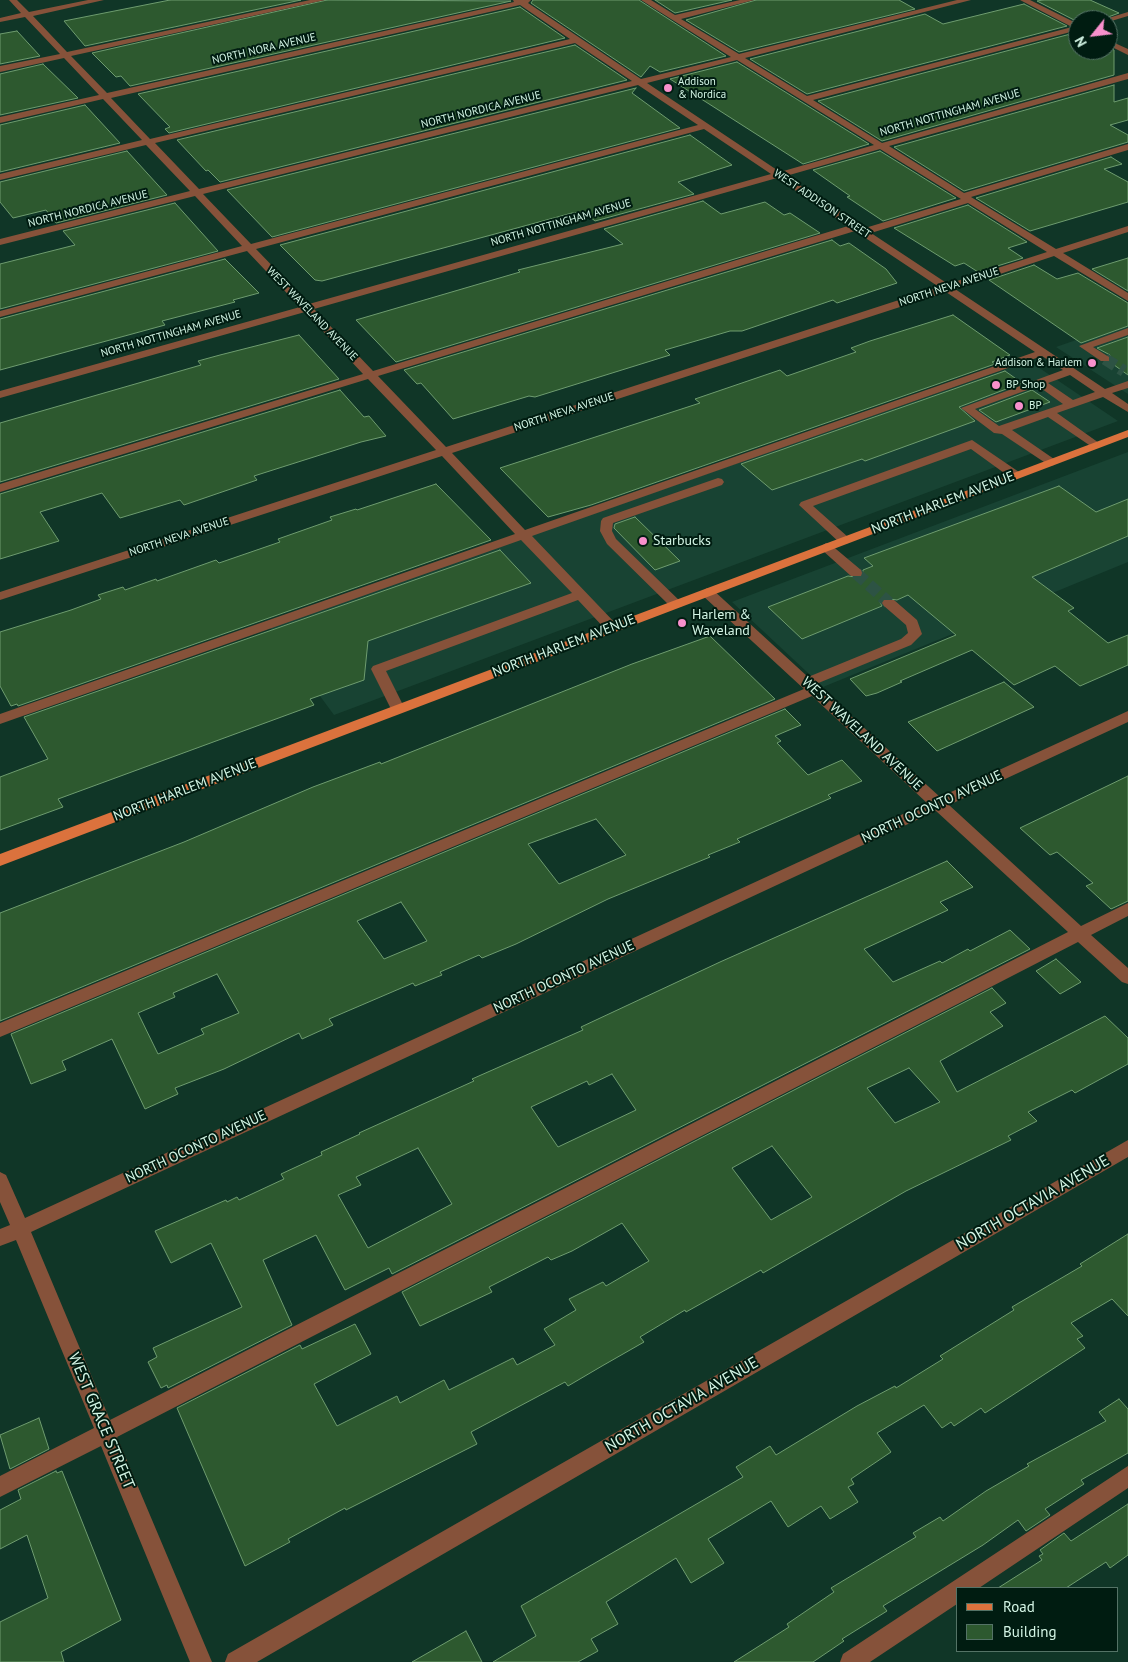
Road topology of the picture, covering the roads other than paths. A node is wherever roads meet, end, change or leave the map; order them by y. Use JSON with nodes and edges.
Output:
{"nodes":[{"id":1,"x":13,"y":0,"type":"edge"},
{"id":2,"x":100,"y":0,"type":"edge"},
{"id":3,"x":321,"y":0,"type":"edge"},
{"id":4,"x":533,"y":0,"type":"edge"},
{"id":5,"x":645,"y":0,"type":"edge"},
{"id":6,"x":750,"y":0,"type":"edge"},
{"id":7,"x":967,"y":0,"type":"edge"},
{"id":8,"x":1024,"y":0,"type":"edge"},
{"id":9,"x":519,"y":1,"type":"edge"},
{"id":10,"x":27,"y":15,"type":"junction"},
{"id":11,"x":674,"y":18,"type":"junction"},
{"id":12,"x":0,"y":20,"type":"edge"},
{"id":13,"x":1068,"y":22,"type":"edge"},
{"id":14,"x":1068,"y":30,"type":"edge"},
{"id":15,"x":576,"y":40,"type":"junction"},
{"id":16,"x":65,"y":55,"type":"junction"},
{"id":17,"x":738,"y":57,"type":"junction"},
{"id":18,"x":0,"y":69,"type":"edge"},
{"id":19,"x":1128,"y":76,"type":"edge"},
{"id":20,"x":639,"y":82,"type":"junction"},
{"id":21,"x":105,"y":97,"type":"junction"},
{"id":22,"x":806,"y":100,"type":"junction"},
{"id":23,"x":0,"y":120,"type":"edge"},
{"id":24,"x":706,"y":126,"type":"junction"},
{"id":25,"x":148,"y":142,"type":"junction"},
{"id":26,"x":881,"y":146,"type":"junction"},
{"id":27,"x":1128,"y":147,"type":"edge"},
{"id":28,"x":778,"y":175,"type":"junction"},
{"id":29,"x":0,"y":177,"type":"edge"},
{"id":30,"x":197,"y":193,"type":"junction"},
{"id":31,"x":966,"y":198,"type":"junction"},
{"id":32,"x":860,"y":229,"type":"junction"},
{"id":33,"x":1128,"y":229,"type":"edge"},
{"id":34,"x":0,"y":242,"type":"edge"},
{"id":35,"x":250,"y":248,"type":"junction"},
{"id":36,"x":1055,"y":253,"type":"junction"},
{"id":37,"x":947,"y":288,"type":"junction"},
{"id":38,"x":1128,"y":298,"type":"edge"},
{"id":39,"x":307,"y":308,"type":"junction"},
{"id":40,"x":0,"y":314,"type":"edge"},
{"id":41,"x":1128,"y":331,"type":"edge"},
{"id":42,"x":1044,"y":352,"type":"junction"},
{"id":43,"x":1105,"y":359,"type":"tunnel mouth"},
{"id":44,"x":1071,"y":371,"type":"junction"},
{"id":45,"x":371,"y":375,"type":"junction"},
{"id":46,"x":1039,"y":382,"type":"junction"},
{"id":47,"x":1128,"y":384,"type":"edge"},
{"id":48,"x":1104,"y":392,"type":"junction"},
{"id":49,"x":0,"y":395,"type":"edge"},
{"id":50,"x":1071,"y":404,"type":"junction"},
{"id":51,"x":1128,"y":409,"type":"edge"},
{"id":52,"x":1048,"y":412,"type":"junction"},
{"id":53,"x":1003,"y":428,"type":"junction"},
{"id":54,"x":1128,"y":433,"type":"edge"},
{"id":55,"x":1095,"y":445,"type":"junction"},
{"id":56,"x":443,"y":452,"type":"junction"},
{"id":57,"x":1050,"y":462,"type":"junction"},
{"id":58,"x":1015,"y":475,"type":"junction"},
{"id":59,"x":718,"y":482,"type":"dead end"},
{"id":60,"x":0,"y":488,"type":"edge"},
{"id":61,"x":523,"y":535,"type":"junction"},
{"id":62,"x":844,"y":540,"type":"junction"},
{"id":63,"x":826,"y":547,"type":"junction"},
{"id":64,"x":856,"y":573,"type":"tunnel mouth"},
{"id":65,"x":707,"y":592,"type":"junction"},
{"id":66,"x":580,"y":595,"type":"junction"},
{"id":67,"x":0,"y":596,"type":"edge"},
{"id":68,"x":889,"y":603,"type":"tunnel mouth"},
{"id":69,"x":676,"y":604,"type":"junction"},
{"id":70,"x":612,"y":628,"type":"junction"},
{"id":71,"x":810,"y":686,"type":"junction"},
{"id":72,"x":398,"y":709,"type":"junction"},
{"id":73,"x":1128,"y":716,"type":"edge"},
{"id":74,"x":0,"y":719,"type":"edge"},
{"id":75,"x":938,"y":804,"type":"junction"},
{"id":76,"x":0,"y":860,"type":"edge"},
{"id":77,"x":1128,"y":909,"type":"edge"},
{"id":78,"x":1080,"y":934,"type":"junction"},
{"id":79,"x":1128,"y":978,"type":"edge"},
{"id":80,"x":0,"y":1030,"type":"edge"},
{"id":81,"x":1128,"y":1148,"type":"edge"},
{"id":82,"x":0,"y":1180,"type":"edge"},
{"id":83,"x":20,"y":1228,"type":"junction"},
{"id":84,"x":0,"y":1238,"type":"edge"},
{"id":85,"x":106,"y":1433,"type":"junction"},
{"id":86,"x":1128,"y":1476,"type":"edge"},
{"id":87,"x":0,"y":1487,"type":"edge"},
{"id":88,"x":962,"y":1587,"type":"edge"},
{"id":89,"x":956,"y":1592,"type":"edge"},
{"id":90,"x":202,"y":1662,"type":"edge"},
{"id":91,"x":236,"y":1662,"type":"edge"},
{"id":92,"x":851,"y":1662,"type":"edge"}],
"edges":[{"from":1,"to":10,"type":"street","name":"WEST WAVELAND AVENUE"},
{"from":2,"to":10,"type":"street"},
{"from":3,"to":16,"type":"street"},
{"from":4,"to":9,"type":"street","name":"NORTH NORA AVENUE"},
{"from":5,"to":11,"type":"street"},
{"from":6,"to":11,"type":"street"},
{"from":7,"to":17,"type":"street","name":"NORTH NORDICA AVENUE"},
{"from":8,"to":13,"type":"street"},
{"from":9,"to":15,"type":"street","name":"WEST ADDISON STREET"},
{"from":9,"to":21,"type":"street","name":"NORTH NORA AVENUE"},
{"from":10,"to":12,"type":"street"},
{"from":10,"to":16,"type":"street","name":"WEST WAVELAND AVENUE"},
{"from":11,"to":17,"type":"street"},
{"from":14,"to":22,"type":"street"},
{"from":15,"to":20,"type":"street","name":"WEST ADDISON STREET"},
{"from":15,"to":25,"type":"street"},
{"from":16,"to":18,"type":"street"},
{"from":16,"to":21,"type":"street","name":"WEST WAVELAND AVENUE"},
{"from":17,"to":20,"type":"street","name":"NORTH NORDICA AVENUE"},
{"from":17,"to":22,"type":"street"},
{"from":19,"to":26,"type":"street","name":"NORTH NOTTINGHAM AVENUE"},
{"from":20,"to":24,"type":"street","name":"WEST ADDISON STREET"},
{"from":20,"to":30,"type":"street","name":"NORTH NORDICA AVENUE"},
{"from":21,"to":23,"type":"street","name":"NORTH NORA AVENUE"},
{"from":21,"to":25,"type":"street","name":"WEST WAVELAND AVENUE"},
{"from":22,"to":26,"type":"street"},
{"from":24,"to":28,"type":"street","name":"WEST ADDISON STREET"},
{"from":24,"to":35,"type":"street"},
{"from":25,"to":29,"type":"street"},
{"from":25,"to":30,"type":"street","name":"WEST WAVELAND AVENUE"},
{"from":26,"to":28,"type":"street","name":"NORTH NOTTINGHAM AVENUE"},
{"from":26,"to":31,"type":"street"},
{"from":27,"to":31,"type":"street"},
{"from":28,"to":32,"type":"street","name":"WEST ADDISON STREET"},
{"from":28,"to":39,"type":"street","name":"NORTH NOTTINGHAM AVENUE"},
{"from":30,"to":34,"type":"street","name":"NORTH NORDICA AVENUE"},
{"from":30,"to":35,"type":"street","name":"WEST WAVELAND AVENUE"},
{"from":31,"to":32,"type":"street"},
{"from":31,"to":36,"type":"street"},
{"from":32,"to":37,"type":"street","name":"WEST ADDISON STREET"},
{"from":32,"to":45,"type":"street"},
{"from":33,"to":36,"type":"street","name":"NORTH NEVA AVENUE"},
{"from":35,"to":39,"type":"street","name":"WEST WAVELAND AVENUE"},
{"from":35,"to":40,"type":"street"},
{"from":36,"to":37,"type":"street","name":"NORTH NEVA AVENUE"},
{"from":36,"to":38,"type":"street"},
{"from":37,"to":42,"type":"street","name":"WEST ADDISON STREET"},
{"from":37,"to":56,"type":"street","name":"NORTH NEVA AVENUE"},
{"from":39,"to":45,"type":"street","name":"WEST WAVELAND AVENUE"},
{"from":39,"to":49,"type":"street","name":"NORTH NOTTINGHAM AVENUE"},
{"from":41,"to":43,"type":"street"},
{"from":42,"to":44,"type":"street","name":"WEST ADDISON STREET"},
{"from":42,"to":61,"type":"street"},
{"from":44,"to":46,"type":"street"},
{"from":44,"to":48,"type":"street","name":"WEST ADDISON STREET"},
{"from":45,"to":56,"type":"street","name":"WEST WAVELAND AVENUE"},
{"from":45,"to":60,"type":"street"},
{"from":46,"to":50,"type":"street"},
{"from":46,"to":53,"type":"street"},
{"from":47,"to":48,"type":"street"},
{"from":48,"to":50,"type":"street"},
{"from":48,"to":51,"type":"street","name":"WEST ADDISON STREET"},
{"from":50,"to":52,"type":"street"},
{"from":52,"to":53,"type":"street"},
{"from":52,"to":55,"type":"street"},
{"from":53,"to":57,"type":"street"},
{"from":54,"to":55,"type":"main road","name":"NORTH HARLEM AVENUE"},
{"from":55,"to":57,"type":"main road","name":"NORTH HARLEM AVENUE"},
{"from":56,"to":61,"type":"street","name":"WEST WAVELAND AVENUE"},
{"from":56,"to":67,"type":"street","name":"NORTH NEVA AVENUE"},
{"from":57,"to":58,"type":"main road","name":"NORTH HARLEM AVENUE"},
{"from":58,"to":62,"type":"main road","name":"NORTH HARLEM AVENUE"},
{"from":58,"to":62,"type":"street"},
{"from":59,"to":69,"type":"street"},
{"from":61,"to":66,"type":"street","name":"WEST WAVELAND AVENUE"},
{"from":61,"to":74,"type":"street"},
{"from":62,"to":63,"type":"main road","name":"NORTH HARLEM AVENUE"},
{"from":63,"to":64,"type":"street"},
{"from":63,"to":65,"type":"main road","name":"NORTH HARLEM AVENUE"},
{"from":65,"to":69,"type":"main road","name":"NORTH HARLEM AVENUE"},
{"from":65,"to":71,"type":"street","name":"WEST WAVELAND AVENUE"},
{"from":66,"to":70,"type":"street","name":"WEST WAVELAND AVENUE"},
{"from":66,"to":72,"type":"street"},
{"from":68,"to":71,"type":"street"},
{"from":69,"to":70,"type":"main road","name":"NORTH HARLEM AVENUE"},
{"from":70,"to":72,"type":"main road","name":"NORTH HARLEM AVENUE"},
{"from":71,"to":75,"type":"street","name":"WEST WAVELAND AVENUE"},
{"from":71,"to":80,"type":"street"},
{"from":72,"to":76,"type":"main road","name":"NORTH HARLEM AVENUE"},
{"from":73,"to":75,"type":"street","name":"NORTH OCONTO AVENUE"},
{"from":75,"to":78,"type":"street","name":"WEST WAVELAND AVENUE"},
{"from":75,"to":83,"type":"street","name":"NORTH OCONTO AVENUE"},
{"from":77,"to":78,"type":"street"},
{"from":78,"to":79,"type":"street","name":"WEST WAVELAND AVENUE"},
{"from":78,"to":85,"type":"street"},
{"from":81,"to":91,"type":"street","name":"NORTH OCTAVIA AVENUE"},
{"from":82,"to":83,"type":"street","name":"WEST GRACE STREET"},
{"from":83,"to":84,"type":"street","name":"NORTH OCONTO AVENUE"},
{"from":83,"to":85,"type":"street","name":"WEST GRACE STREET"},
{"from":85,"to":87,"type":"street"},
{"from":85,"to":90,"type":"street","name":"WEST GRACE STREET"},
{"from":86,"to":88,"type":"street"},
{"from":89,"to":92,"type":"street"}]}
